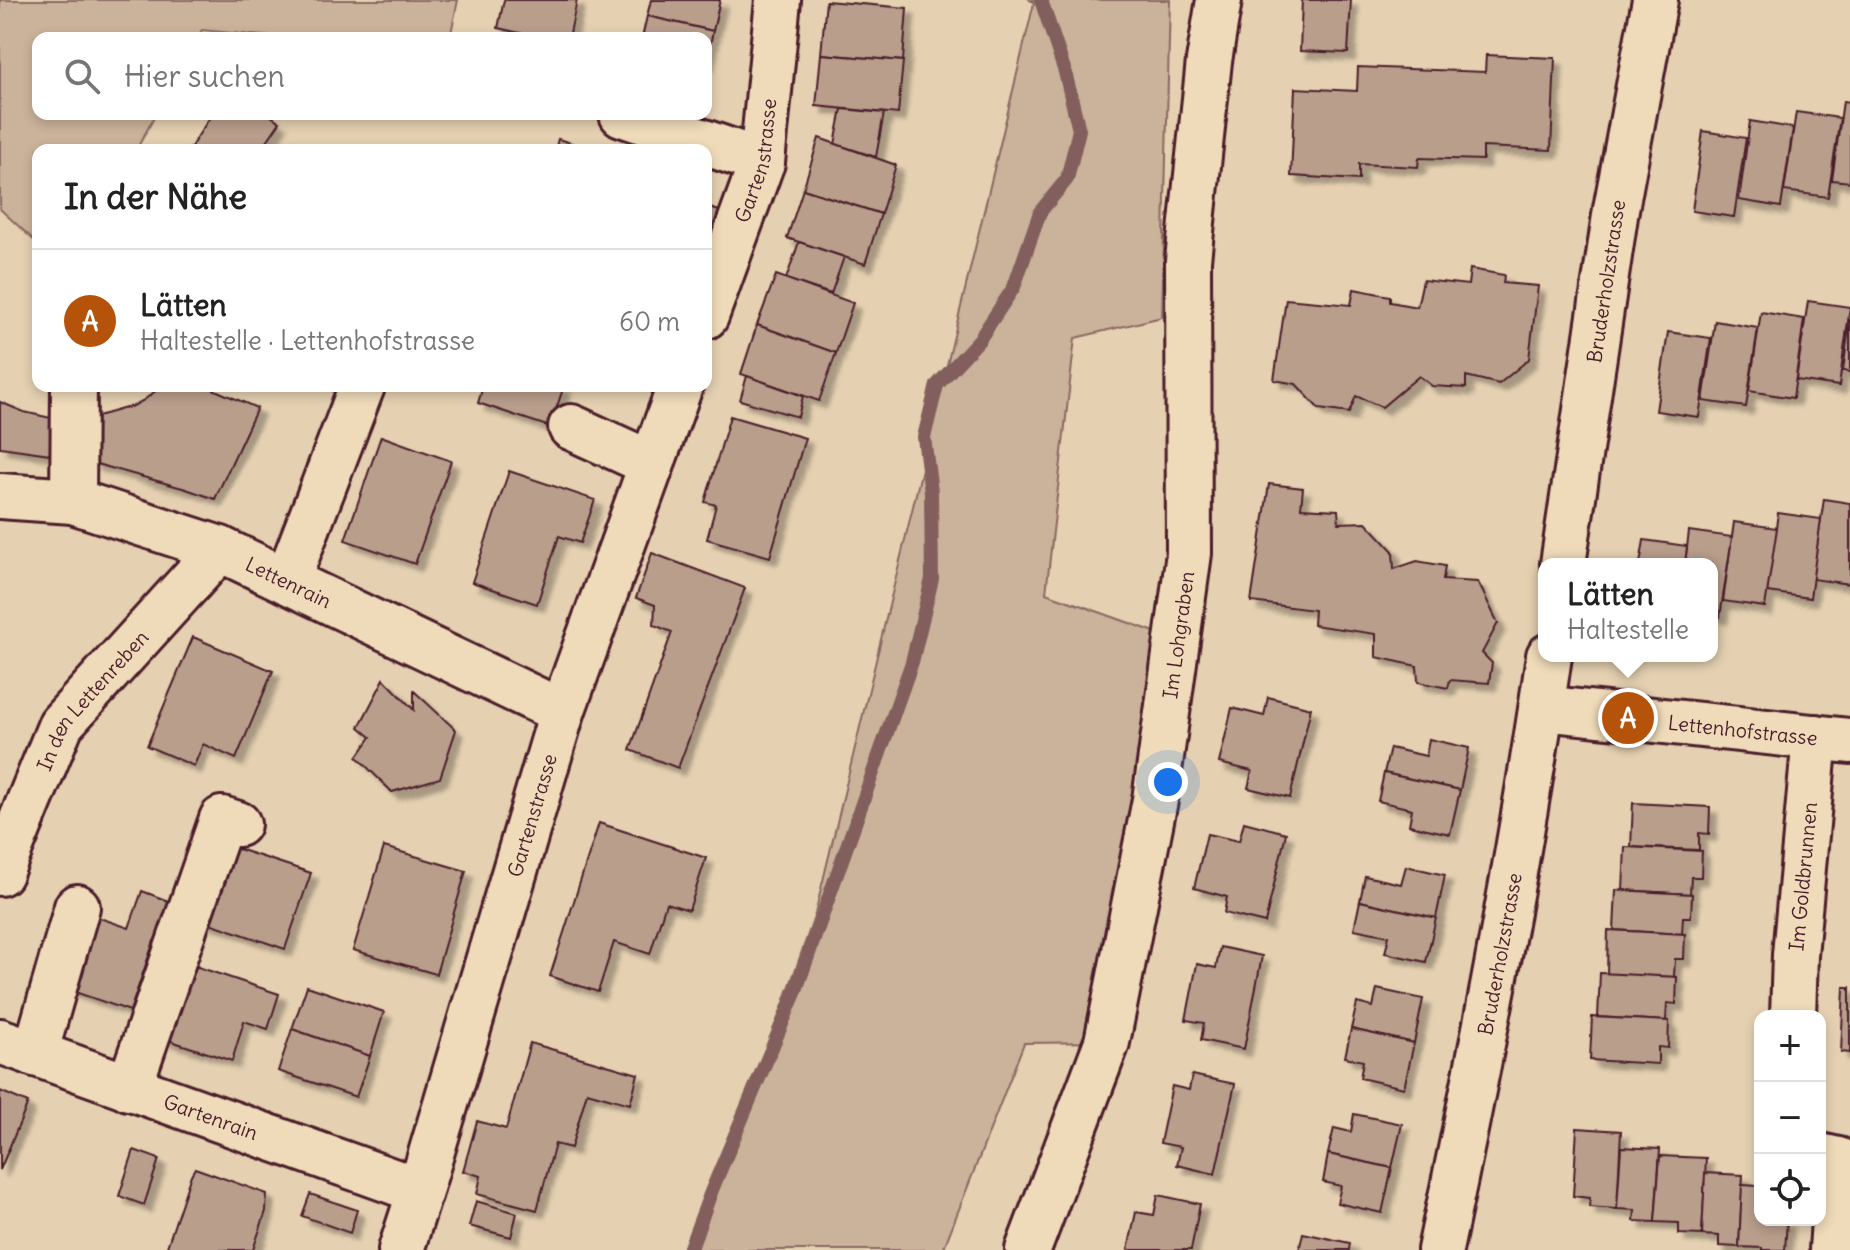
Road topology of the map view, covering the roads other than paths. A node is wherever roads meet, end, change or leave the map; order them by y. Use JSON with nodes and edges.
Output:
{"nodes":[{"id":1,"x":778,"y":0,"type":"edge"},
{"id":2,"x":1219,"y":0,"type":"edge"},
{"id":3,"x":1655,"y":0,"type":"edge"},
{"id":4,"x":640,"y":120,"type":"edge"},
{"id":5,"x":710,"y":144,"type":"edge"},
{"id":6,"x":712,"y":145,"type":"edge"},
{"id":7,"x":762,"y":162,"type":"junction"},
{"id":8,"x":712,"y":300,"type":"edge"},
{"id":9,"x":74,"y":392,"type":"edge"},
{"id":10,"x":360,"y":392,"type":"edge"},
{"id":11,"x":678,"y":392,"type":"edge"},
{"id":12,"x":571,"y":427,"type":"dead end"},
{"id":13,"x":652,"y":464,"type":"junction"},
{"id":14,"x":0,"y":496,"type":"edge"},
{"id":15,"x":73,"y":501,"type":"junction"},
{"id":16,"x":220,"y":549,"type":"junction"},
{"id":17,"x":1564,"y":558,"type":"edge"},
{"id":18,"x":287,"y":581,"type":"junction"},
{"id":19,"x":1548,"y":662,"type":"edge"},
{"id":20,"x":1542,"y":708,"type":"junction"},
{"id":21,"x":562,"y":712,"type":"junction"},
{"id":22,"x":1832,"y":739,"type":"edge"},
{"id":23,"x":238,"y":824,"type":"dead end"},
{"id":24,"x":0,"y":873,"type":"edge"},
{"id":25,"x":77,"y":907,"type":"dead end"},
{"id":26,"x":1793,"y":1010,"type":"edge"},
{"id":27,"x":18,"y":1048,"type":"edge"},
{"id":28,"x":129,"y":1088,"type":"junction"},
{"id":29,"x":1826,"y":1157,"type":"edge"},
{"id":30,"x":420,"y":1191,"type":"junction"},
{"id":31,"x":401,"y":1250,"type":"edge"},
{"id":32,"x":1028,"y":1250,"type":"edge"},
{"id":33,"x":1440,"y":1250,"type":"edge"},
{"id":34,"x":1832,"y":1250,"type":"edge"}],
"edges":[{"from":1,"to":7,"type":"street","name":"Gartenstrasse"},
{"from":2,"to":32,"type":"street","name":"Im Lohgraben"},
{"from":3,"to":17,"type":"street","name":"Bruderholzstrasse"},
{"from":4,"to":5,"type":"street"},
{"from":6,"to":7,"type":"street"},
{"from":7,"to":8,"type":"street","name":"Gartenstrasse"},
{"from":9,"to":15,"type":"street"},
{"from":10,"to":18,"type":"street"},
{"from":11,"to":13,"type":"street","name":"Gartenstrasse"},
{"from":12,"to":13,"type":"street"},
{"from":13,"to":21,"type":"street","name":"Gartenstrasse"},
{"from":14,"to":15,"type":"street","name":"Lettenrain"},
{"from":15,"to":16,"type":"street","name":"Lettenrain"},
{"from":16,"to":18,"type":"street","name":"Lettenrain"},
{"from":16,"to":24,"type":"street","name":"In den Lettenreben"},
{"from":18,"to":21,"type":"street","name":"Lettenrain"},
{"from":19,"to":20,"type":"street","name":"Bruderholzstrasse"},
{"from":20,"to":22,"type":"street","name":"Lettenhofstrasse"},
{"from":20,"to":33,"type":"street","name":"Bruderholzstrasse"},
{"from":21,"to":30,"type":"street","name":"Gartenstrasse"},
{"from":22,"to":26,"type":"street","name":"Im Goldbrunnen"},
{"from":23,"to":28,"type":"street"},
{"from":25,"to":27,"type":"street"},
{"from":27,"to":28,"type":"street","name":"Gartenrain"},
{"from":28,"to":30,"type":"street","name":"Gartenrain"},
{"from":29,"to":34,"type":"street"},
{"from":30,"to":31,"type":"street","name":"Gartenstrasse"}]}
